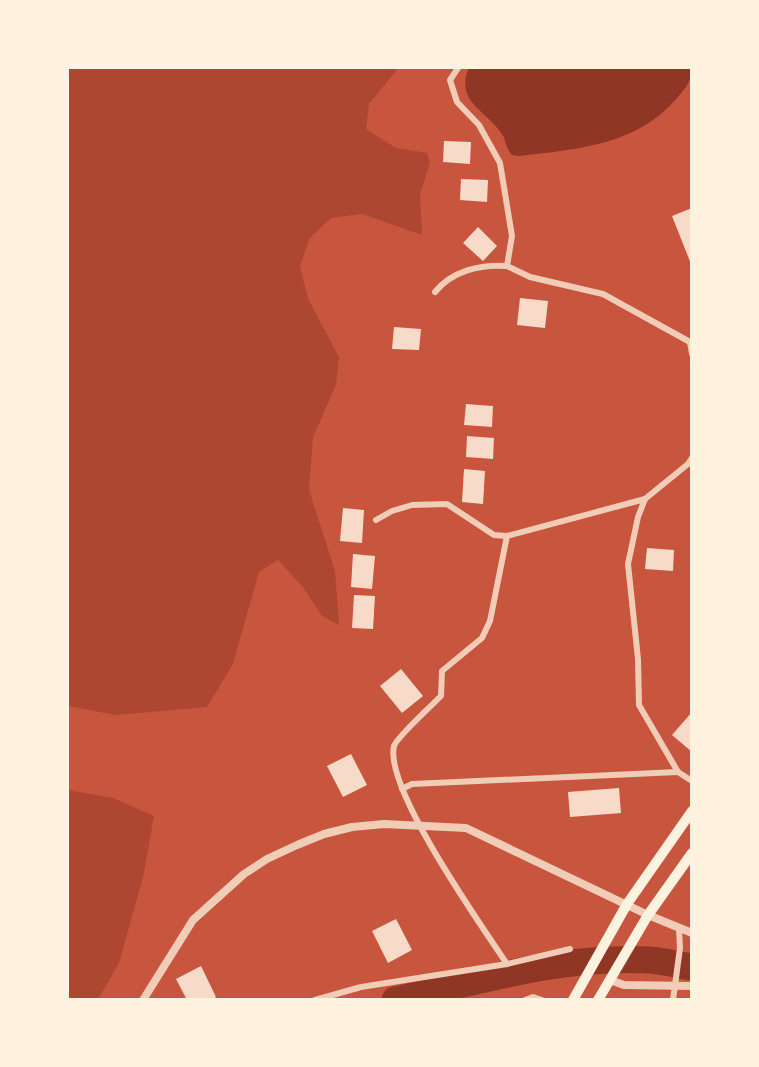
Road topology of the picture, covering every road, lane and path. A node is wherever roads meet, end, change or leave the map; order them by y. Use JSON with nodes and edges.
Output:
{"nodes":[{"id":1,"x":458,"y":68,"type":"edge"},
{"id":2,"x":507,"y":266,"type":"junction"},
{"id":3,"x":435,"y":292,"type":"dead end"},
{"id":4,"x":691,"y":342,"type":"edge"},
{"id":5,"x":692,"y":354,"type":"edge"},
{"id":6,"x":692,"y":458,"type":"edge"},
{"id":7,"x":645,"y":500,"type":"junction"},
{"id":8,"x":376,"y":520,"type":"dead end"},
{"id":9,"x":507,"y":536,"type":"junction"},
{"id":10,"x":678,"y":772,"type":"junction"},
{"id":11,"x":692,"y":782,"type":"edge"},
{"id":12,"x":402,"y":789,"type":"junction"},
{"id":13,"x":692,"y":811,"type":"edge"},
{"id":14,"x":419,"y":824,"type":"junction"},
{"id":15,"x":692,"y":853,"type":"edge"},
{"id":16,"x":627,"y":904,"type":"junction"},
{"id":17,"x":648,"y":915,"type":"junction"},
{"id":18,"x":678,"y":929,"type":"junction"},
{"id":19,"x":692,"y":933,"type":"edge"},
{"id":20,"x":570,"y":950,"type":"dead end"},
{"id":21,"x":507,"y":964,"type":"junction"},
{"id":22,"x":610,"y":980,"type":"junction"},
{"id":23,"x":675,"y":982,"type":"junction"},
{"id":24,"x":692,"y":986,"type":"edge"},
{"id":25,"x":574,"y":998,"type":"edge"},
{"id":26,"x":142,"y":999,"type":"edge"},
{"id":27,"x":315,"y":999,"type":"edge"},
{"id":28,"x":525,"y":999,"type":"edge"},
{"id":29,"x":542,"y":999,"type":"edge"},
{"id":30,"x":598,"y":999,"type":"edge"},
{"id":31,"x":673,"y":999,"type":"edge"}],
"edges":[{"from":1,"to":2,"type":"street"},
{"from":2,"to":3,"type":"street"},
{"from":2,"to":4,"type":"street"},
{"from":4,"to":5,"type":"street"},
{"from":6,"to":7,"type":"street"},
{"from":7,"to":9,"type":"street"},
{"from":7,"to":10,"type":"street"},
{"from":8,"to":9,"type":"street"},
{"from":9,"to":12,"type":"street"},
{"from":10,"to":11,"type":"street"},
{"from":10,"to":12,"type":"street"},
{"from":12,"to":14,"type":"street"},
{"from":13,"to":16,"type":"highway"},
{"from":14,"to":16,"type":"street"},
{"from":14,"to":21,"type":"street"},
{"from":14,"to":26,"type":"street"},
{"from":15,"to":17,"type":"highway"},
{"from":16,"to":17,"type":"street"},
{"from":16,"to":25,"type":"highway"},
{"from":17,"to":18,"type":"street"},
{"from":17,"to":22,"type":"highway"},
{"from":18,"to":19,"type":"street"},
{"from":18,"to":23,"type":"street"},
{"from":20,"to":21,"type":"street"},
{"from":21,"to":27,"type":"street"},
{"from":22,"to":23,"type":"street"},
{"from":22,"to":30,"type":"highway"},
{"from":23,"to":24,"type":"street"},
{"from":23,"to":31,"type":"street"},
{"from":28,"to":29,"type":"street"}]}
